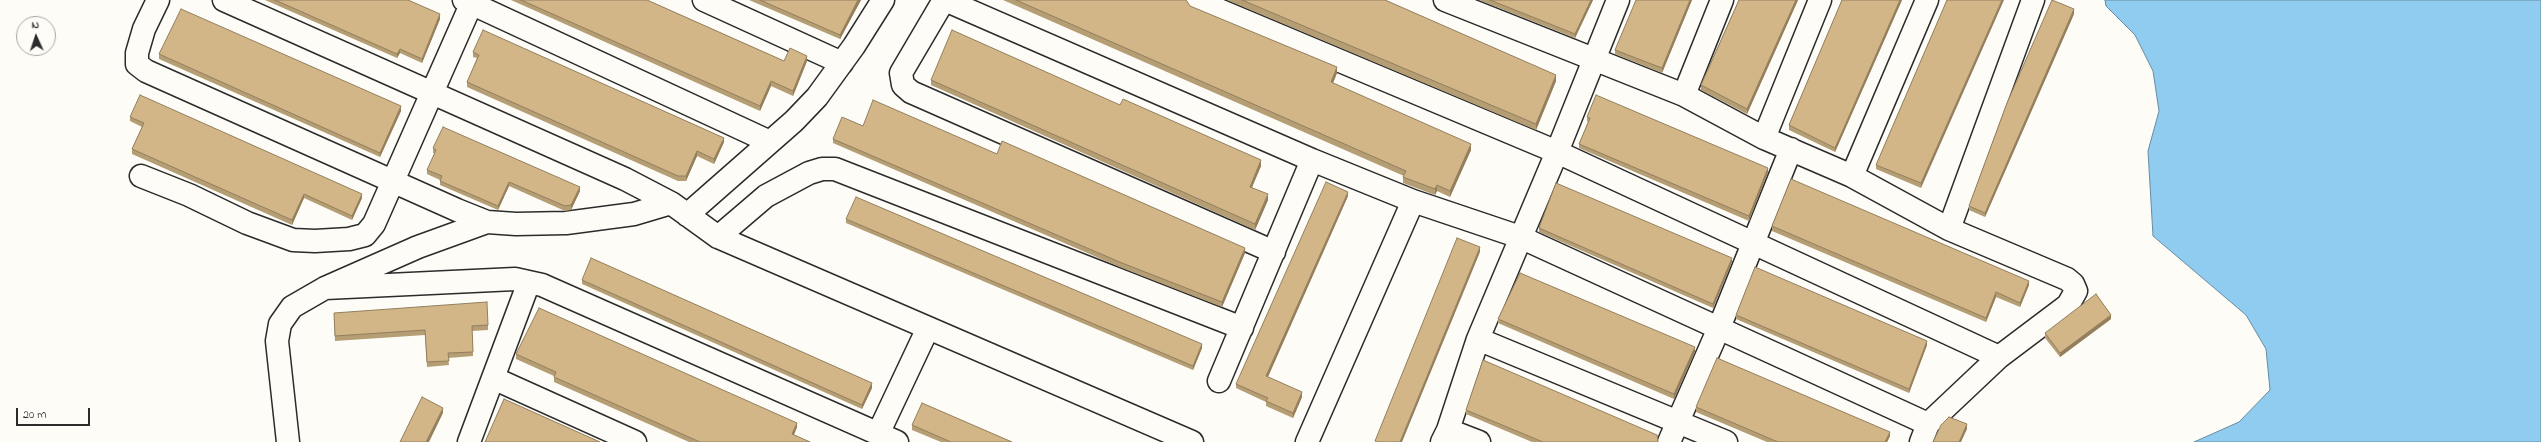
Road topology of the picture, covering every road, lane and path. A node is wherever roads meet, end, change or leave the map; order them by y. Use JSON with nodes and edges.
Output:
{"nodes":[{"id":1,"x":158,"y":0,"type":"edge"},
{"id":2,"x":224,"y":0,"type":"edge"},
{"id":3,"x":704,"y":0,"type":"edge"},
{"id":4,"x":883,"y":0,"type":"edge"},
{"id":5,"x":945,"y":0,"type":"edge"},
{"id":6,"x":1194,"y":0,"type":"edge"},
{"id":7,"x":1445,"y":0,"type":"edge"},
{"id":8,"x":1618,"y":0,"type":"edge"},
{"id":9,"x":1722,"y":0,"type":"edge"},
{"id":10,"x":1820,"y":0,"type":"edge"},
{"id":11,"x":1927,"y":0,"type":"edge"},
{"id":12,"x":2033,"y":0,"type":"edge"},
{"id":13,"x":469,"y":1,"type":"edge"},
{"id":14,"x":1595,"y":60,"type":"junction"},
{"id":15,"x":842,"y":63,"type":"junction"},
{"id":16,"x":432,"y":92,"type":"junction"},
{"id":17,"x":1684,"y":95,"type":"junction"},
{"id":18,"x":1764,"y":138,"type":"junction"},
{"id":19,"x":770,"y":142,"type":"junction"},
{"id":20,"x":1791,"y":150,"type":"junction"},
{"id":21,"x":1557,"y":152,"type":"junction"},
{"id":22,"x":1312,"y":160,"type":"junction"},
{"id":23,"x":141,"y":176,"type":"dead end"},
{"id":24,"x":1852,"y":176,"type":"junction"},
{"id":25,"x":392,"y":182,"type":"junction"},
{"id":26,"x":1413,"y":201,"type":"junction"},
{"id":27,"x":679,"y":209,"type":"junction"},
{"id":28,"x":487,"y":222,"type":"junction"},
{"id":29,"x":1949,"y":229,"type":"junction"},
{"id":30,"x":718,"y":237,"type":"junction"},
{"id":31,"x":1520,"y":237,"type":"junction"},
{"id":32,"x":1752,"y":242,"type":"junction"},
{"id":33,"x":1274,"y":252,"type":"junction"},
{"id":34,"x":528,"y":282,"type":"junction"},
{"id":35,"x":325,"y":288,"type":"junction"},
{"id":36,"x":928,"y":328,"type":"junction"},
{"id":37,"x":1242,"y":328,"type":"junction"},
{"id":38,"x":1719,"y":328,"type":"junction"},
{"id":39,"x":1478,"y":339,"type":"junction"},
{"id":40,"x":1999,"y":357,"type":"junction"},
{"id":41,"x":493,"y":378,"type":"junction"},
{"id":42,"x":1219,"y":381,"type":"dead end"},
{"id":43,"x":1678,"y":421,"type":"junction"},
{"id":44,"x":1924,"y":433,"type":"edge"},
{"id":45,"x":1445,"y":436,"type":"edge"},
{"id":46,"x":879,"y":437,"type":"edge"},
{"id":47,"x":288,"y":442,"type":"edge"},
{"id":48,"x":469,"y":442,"type":"edge"},
{"id":49,"x":636,"y":442,"type":"edge"},
{"id":50,"x":1192,"y":442,"type":"edge"},
{"id":51,"x":1307,"y":442,"type":"edge"},
{"id":52,"x":1479,"y":442,"type":"edge"},
{"id":53,"x":1669,"y":442,"type":"edge"},
{"id":54,"x":1726,"y":442,"type":"edge"}],
"edges":[{"from":1,"to":25,"type":"street"},
{"from":2,"to":16,"type":"street"},
{"from":3,"to":15,"type":"street"},
{"from":4,"to":15,"type":"street"},
{"from":5,"to":22,"type":"street"},
{"from":5,"to":33,"type":"street"},
{"from":6,"to":21,"type":"street"},
{"from":7,"to":14,"type":"street"},
{"from":8,"to":14,"type":"street"},
{"from":9,"to":17,"type":"street"},
{"from":10,"to":18,"type":"street"},
{"from":11,"to":24,"type":"street"},
{"from":12,"to":29,"type":"street"},
{"from":13,"to":16,"type":"street"},
{"from":13,"to":19,"type":"street"},
{"from":14,"to":17,"type":"street"},
{"from":14,"to":21,"type":"street"},
{"from":15,"to":19,"type":"street"},
{"from":16,"to":25,"type":"street"},
{"from":16,"to":27,"type":"street"},
{"from":17,"to":18,"type":"street"},
{"from":18,"to":20,"type":"street"},
{"from":19,"to":27,"type":"street"},
{"from":20,"to":24,"type":"street"},
{"from":20,"to":32,"type":"street"},
{"from":21,"to":31,"type":"street"},
{"from":21,"to":32,"type":"street"},
{"from":22,"to":26,"type":"street"},
{"from":22,"to":33,"type":"street"},
{"from":23,"to":25,"type":"street"},
{"from":24,"to":29,"type":"street"},
{"from":25,"to":28,"type":"street"},
{"from":26,"to":31,"type":"street"},
{"from":26,"to":51,"type":"street"},
{"from":27,"to":28,"type":"street"},
{"from":27,"to":30,"type":"street"},
{"from":28,"to":35,"type":"street"},
{"from":29,"to":40,"type":"street"},
{"from":30,"to":36,"type":"street"},
{"from":30,"to":37,"type":"street"},
{"from":31,"to":38,"type":"street"},
{"from":31,"to":39,"type":"street"},
{"from":32,"to":38,"type":"street"},
{"from":32,"to":40,"type":"street"},
{"from":33,"to":37,"type":"street"},
{"from":34,"to":35,"type":"street"},
{"from":34,"to":41,"type":"street"},
{"from":34,"to":46,"type":"street"},
{"from":35,"to":47,"type":"street"},
{"from":36,"to":46,"type":"street"},
{"from":36,"to":50,"type":"street"},
{"from":37,"to":42,"type":"street"},
{"from":38,"to":43,"type":"street"},
{"from":38,"to":44,"type":"street"},
{"from":39,"to":43,"type":"street"},
{"from":39,"to":45,"type":"street"},
{"from":40,"to":44,"type":"street"},
{"from":41,"to":48,"type":"street"},
{"from":41,"to":49,"type":"street"},
{"from":43,"to":53,"type":"street"},
{"from":43,"to":54,"type":"street"},
{"from":45,"to":52,"type":"street"}]}
